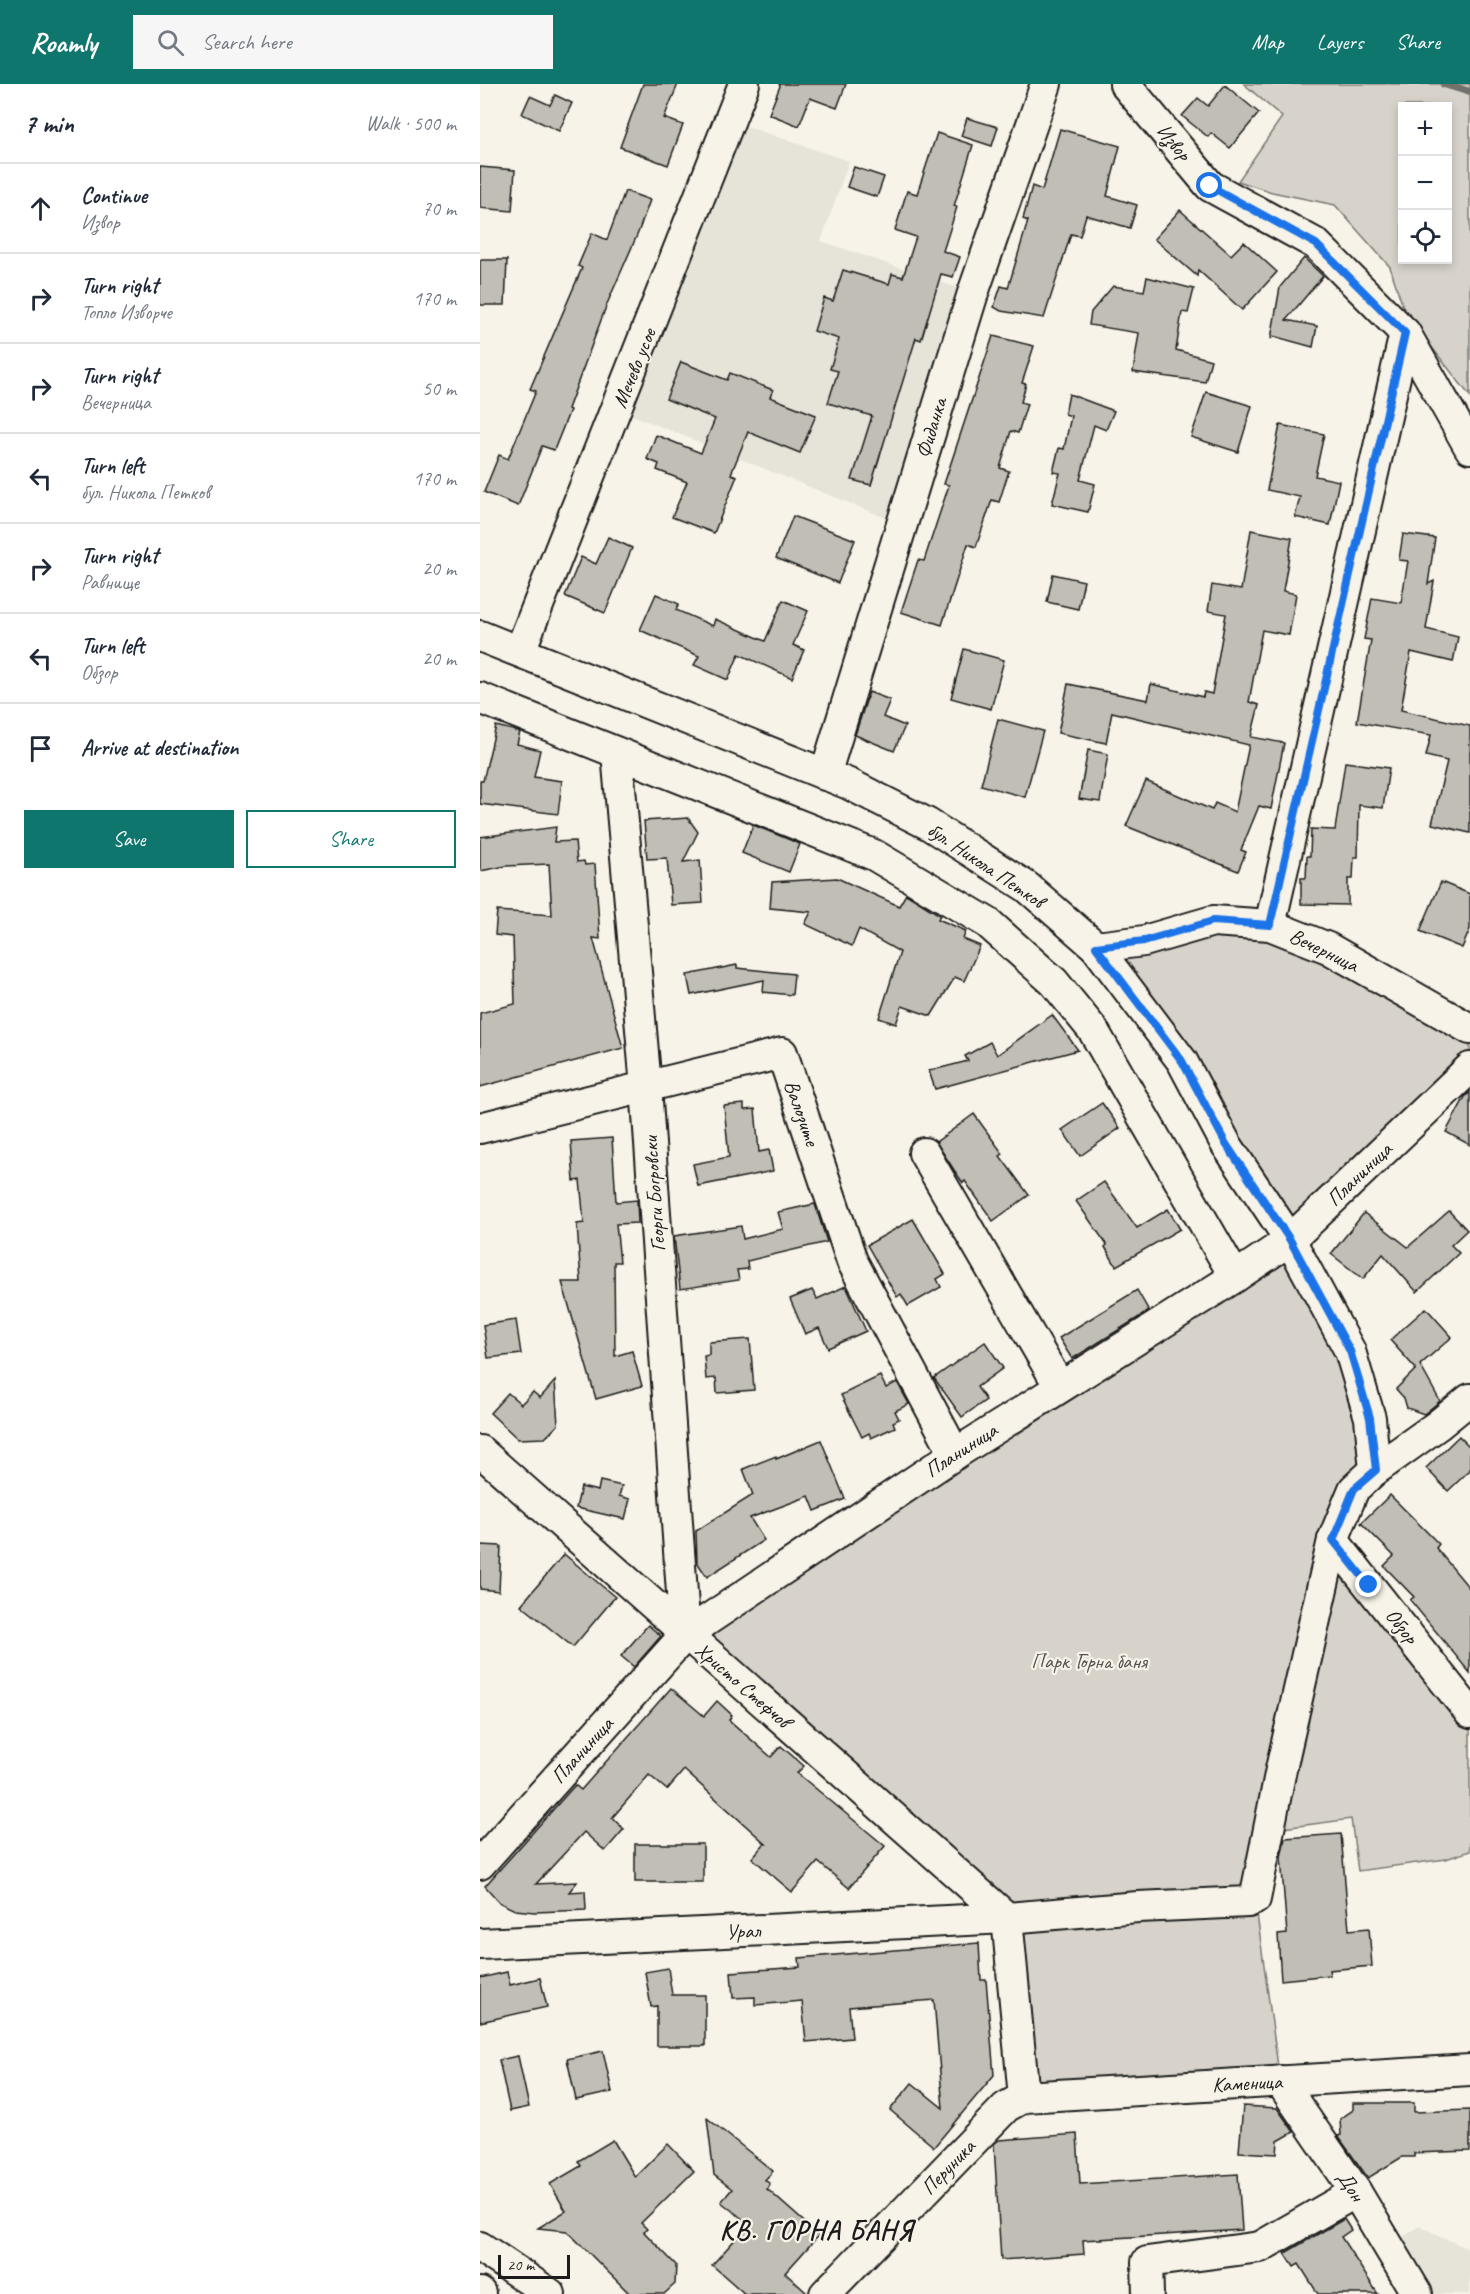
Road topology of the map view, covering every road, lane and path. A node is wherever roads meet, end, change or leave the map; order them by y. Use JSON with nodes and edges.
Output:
{"nodes":[{"id":1,"x":744,"y":84,"type":"edge"},
{"id":2,"x":1046,"y":84,"type":"edge"},
{"id":3,"x":1125,"y":84,"type":"edge"},
{"id":4,"x":1405,"y":333,"type":"junction"},
{"id":5,"x":1470,"y":448,"type":"edge"},
{"id":6,"x":480,"y":636,"type":"edge"},
{"id":7,"x":520,"y":651,"type":"junction"},
{"id":8,"x":480,"y":698,"type":"edge"},
{"id":9,"x":617,"y":753,"type":"junction"},
{"id":10,"x":825,"y":775,"type":"junction"},
{"id":11,"x":1270,"y":925,"type":"junction"},
{"id":12,"x":1096,"y":947,"type":"junction"},
{"id":13,"x":1470,"y":1029,"type":"edge"},
{"id":14,"x":1470,"y":1068,"type":"edge"},
{"id":15,"x":646,"y":1087,"type":"junction"},
{"id":16,"x":480,"y":1128,"type":"edge"},
{"id":17,"x":924,"y":1154,"type":"dead end"},
{"id":18,"x":1290,"y":1240,"type":"junction"},
{"id":19,"x":1235,"y":1277,"type":"junction"},
{"id":20,"x":1060,"y":1387,"type":"junction"},
{"id":21,"x":1470,"y":1399,"type":"edge"},
{"id":22,"x":480,"y":1451,"type":"edge"},
{"id":23,"x":955,"y":1454,"type":"junction"},
{"id":24,"x":1376,"y":1470,"type":"junction"},
{"id":25,"x":1333,"y":1540,"type":"junction"},
{"id":26,"x":685,"y":1635,"type":"junction"},
{"id":27,"x":1470,"y":1713,"type":"edge"},
{"id":28,"x":480,"y":1864,"type":"edge"},
{"id":29,"x":1007,"y":1918,"type":"junction"},
{"id":30,"x":480,"y":1944,"type":"edge"},
{"id":31,"x":1470,"y":2070,"type":"edge"},
{"id":32,"x":1280,"y":2081,"type":"junction"},
{"id":33,"x":1024,"y":2097,"type":"junction"},
{"id":34,"x":1356,"y":2192,"type":"junction"},
{"id":35,"x":480,"y":2247,"type":"edge"},
{"id":36,"x":550,"y":2294,"type":"edge"},
{"id":37,"x":825,"y":2294,"type":"edge"},
{"id":38,"x":1148,"y":2294,"type":"edge"},
{"id":39,"x":1417,"y":2294,"type":"edge"}],
"edges":[{"from":1,"to":7,"type":"street","name":"Мечево усое"},
{"from":2,"to":10,"type":"street","name":"Фиданка"},
{"from":3,"to":4,"type":"street","name":"Извор"},
{"from":4,"to":5,"type":"street","name":"Извор"},
{"from":4,"to":11,"type":"street"},
{"from":6,"to":7,"type":"street","name":"бул. Никола Петков"},
{"from":7,"to":10,"type":"street","name":"бул. Никола Петков"},
{"from":8,"to":9,"type":"street"},
{"from":9,"to":15,"type":"street","name":"Георги Богровски"},
{"from":9,"to":19,"type":"street"},
{"from":10,"to":12,"type":"street","name":"бул. Никола Петков"},
{"from":11,"to":12,"type":"street","name":"Вечерница"},
{"from":11,"to":13,"type":"street","name":"Вечерница"},
{"from":12,"to":18,"type":"street","name":"бул. Никола Петков"},
{"from":14,"to":18,"type":"street","name":"Планиница"},
{"from":15,"to":16,"type":"street","name":"Валозите"},
{"from":15,"to":23,"type":"street","name":"Валозите"},
{"from":15,"to":26,"type":"street","name":"Георги Богровски"},
{"from":17,"to":20,"type":"street"},
{"from":18,"to":19,"type":"street","name":"Планиница"},
{"from":18,"to":24,"type":"street","name":"бул. Никола Петков"},
{"from":19,"to":20,"type":"street","name":"Планиница"},
{"from":20,"to":23,"type":"street","name":"Планиница"},
{"from":21,"to":24,"type":"street"},
{"from":22,"to":26,"type":"street","name":"Христо Стефчов"},
{"from":23,"to":26,"type":"street","name":"Планиница"},
{"from":24,"to":25,"type":"street"},
{"from":25,"to":27,"type":"street","name":"Обзор"},
{"from":25,"to":29,"type":"street","name":"Урал"},
{"from":26,"to":28,"type":"street","name":"Планиница"},
{"from":26,"to":29,"type":"street","name":"Христо Стефчов"},
{"from":29,"to":30,"type":"street","name":"Урал"},
{"from":29,"to":33,"type":"street"},
{"from":31,"to":32,"type":"street","name":"Каменица"},
{"from":32,"to":33,"type":"street","name":"Каменица"},
{"from":32,"to":34,"type":"street","name":"Дон"},
{"from":33,"to":37,"type":"street","name":"Перуника"},
{"from":34,"to":38,"type":"street"},
{"from":34,"to":39,"type":"street","name":"Дон"},
{"from":35,"to":36,"type":"street"}]}
